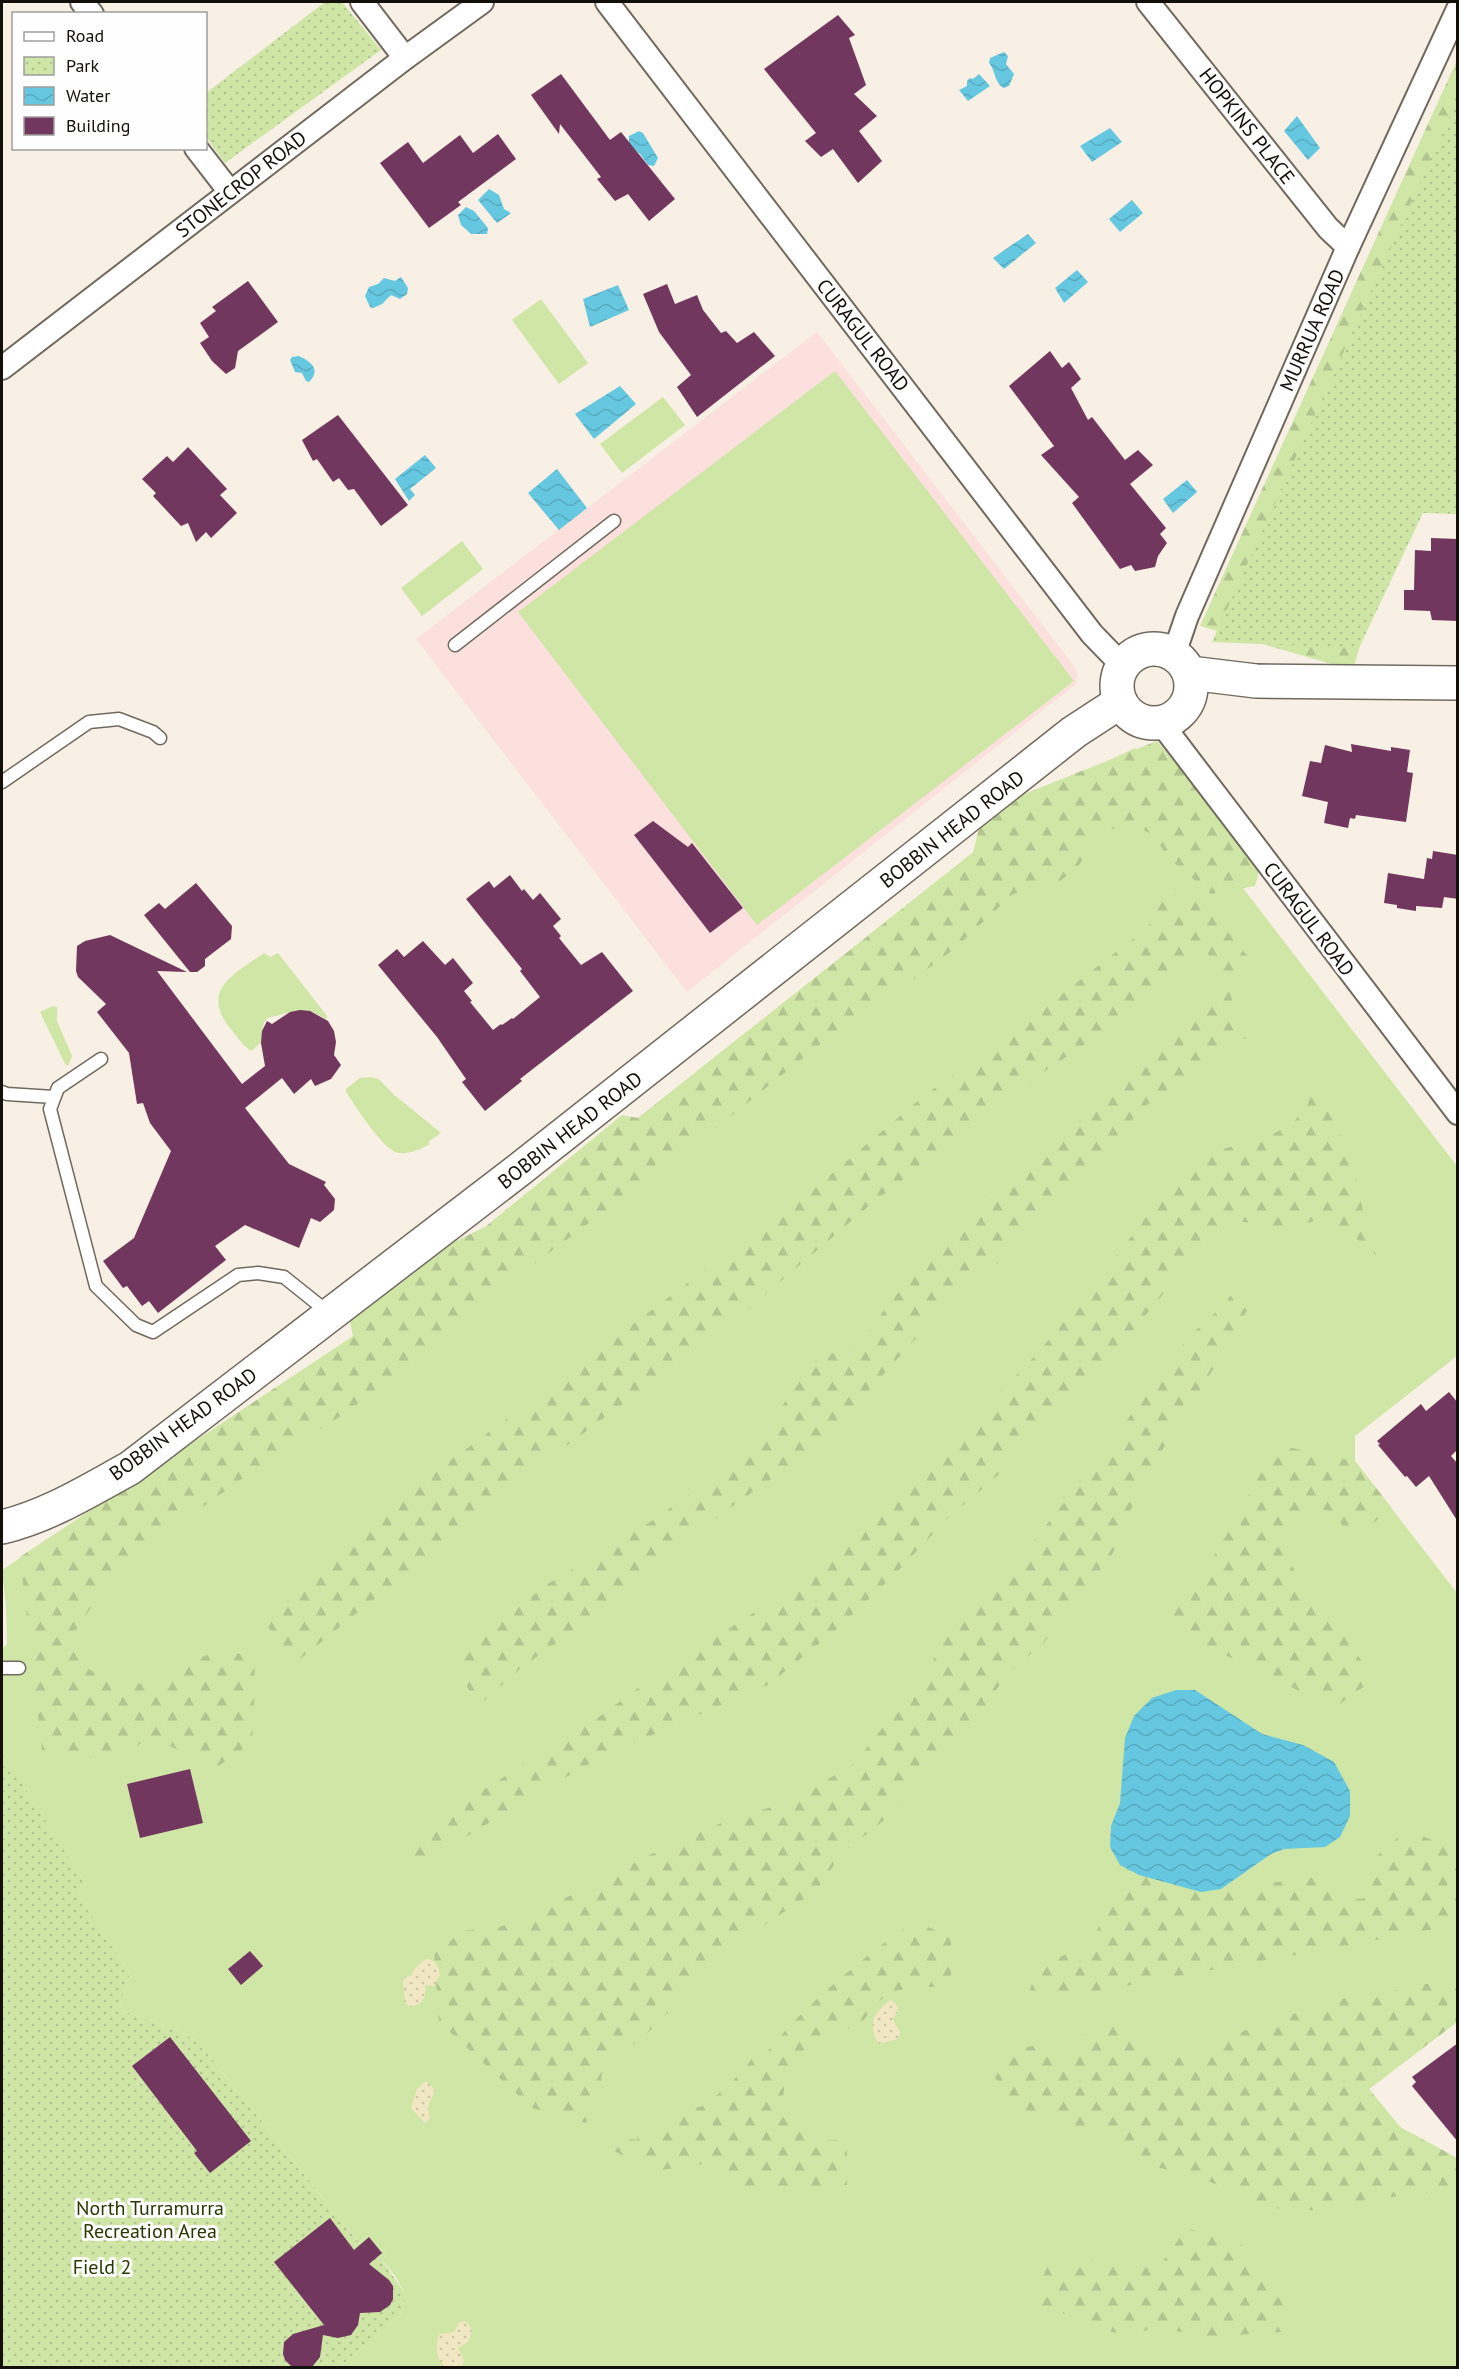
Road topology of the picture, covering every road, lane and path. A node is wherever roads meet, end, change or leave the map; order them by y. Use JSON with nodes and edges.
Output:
{"nodes":[{"id":1,"x":362,"y":2,"type":"edge"},
{"id":2,"x":482,"y":2,"type":"edge"},
{"id":3,"x":607,"y":2,"type":"edge"},
{"id":4,"x":1148,"y":2,"type":"edge"},
{"id":5,"x":1458,"y":9,"type":"edge"},
{"id":6,"x":405,"y":58,"type":"junction"},
{"id":7,"x":198,"y":150,"type":"edge"},
{"id":8,"x":230,"y":192,"type":"junction"},
{"id":9,"x":1348,"y":247,"type":"junction"},
{"id":10,"x":2,"y":368,"type":"edge"},
{"id":11,"x":614,"y":521,"type":"dead end"},
{"id":12,"x":455,"y":645,"type":"dead end"},
{"id":13,"x":1182,"y":664,"type":"junction"},
{"id":14,"x":1123,"y":666,"type":"junction"},
{"id":15,"x":1458,"y":684,"type":"edge"},
{"id":16,"x":1120,"y":702,"type":"junction"},
{"id":17,"x":1161,"y":723,"type":"junction"},
{"id":18,"x":160,"y":738,"type":"dead end"},
{"id":19,"x":2,"y":782,"type":"edge"},
{"id":20,"x":101,"y":1059,"type":"dead end"},
{"id":21,"x":2,"y":1092,"type":"edge"},
{"id":22,"x":54,"y":1097,"type":"junction"},
{"id":23,"x":1458,"y":1113,"type":"edge"},
{"id":24,"x":330,"y":1314,"type":"junction"},
{"id":25,"x":2,"y":1527,"type":"edge"},
{"id":26,"x":2,"y":1668,"type":"edge"},
{"id":27,"x":19,"y":1668,"type":"dead end"}],
"edges":[{"from":1,"to":6,"type":"street"},
{"from":2,"to":6,"type":"street","name":"STONECROP ROAD"},
{"from":3,"to":14,"type":"street","name":"CURAGUL ROAD"},
{"from":4,"to":9,"type":"street","name":"HOPKINS PLACE"},
{"from":5,"to":9,"type":"street","name":"MURRUA ROAD"},
{"from":6,"to":8,"type":"street","name":"STONECROP ROAD"},
{"from":7,"to":8,"type":"street"},
{"from":8,"to":10,"type":"street","name":"STONECROP ROAD"},
{"from":9,"to":13,"type":"street","name":"MURRUA ROAD"},
{"from":11,"to":12,"type":"lane"},
{"from":13,"to":14,"type":"main road"},
{"from":13,"to":15,"type":"main road"},
{"from":13,"to":17,"type":"main road"},
{"from":14,"to":16,"type":"main road"},
{"from":16,"to":17,"type":"main road"},
{"from":16,"to":24,"type":"main road","name":"BOBBIN HEAD ROAD"},
{"from":17,"to":23,"type":"street","name":"CURAGUL ROAD"},
{"from":18,"to":19,"type":"lane"},
{"from":20,"to":22,"type":"lane"},
{"from":21,"to":22,"type":"lane"},
{"from":22,"to":24,"type":"lane"},
{"from":24,"to":25,"type":"main road","name":"BOBBIN HEAD ROAD"},
{"from":26,"to":27,"type":"lane"}]}
